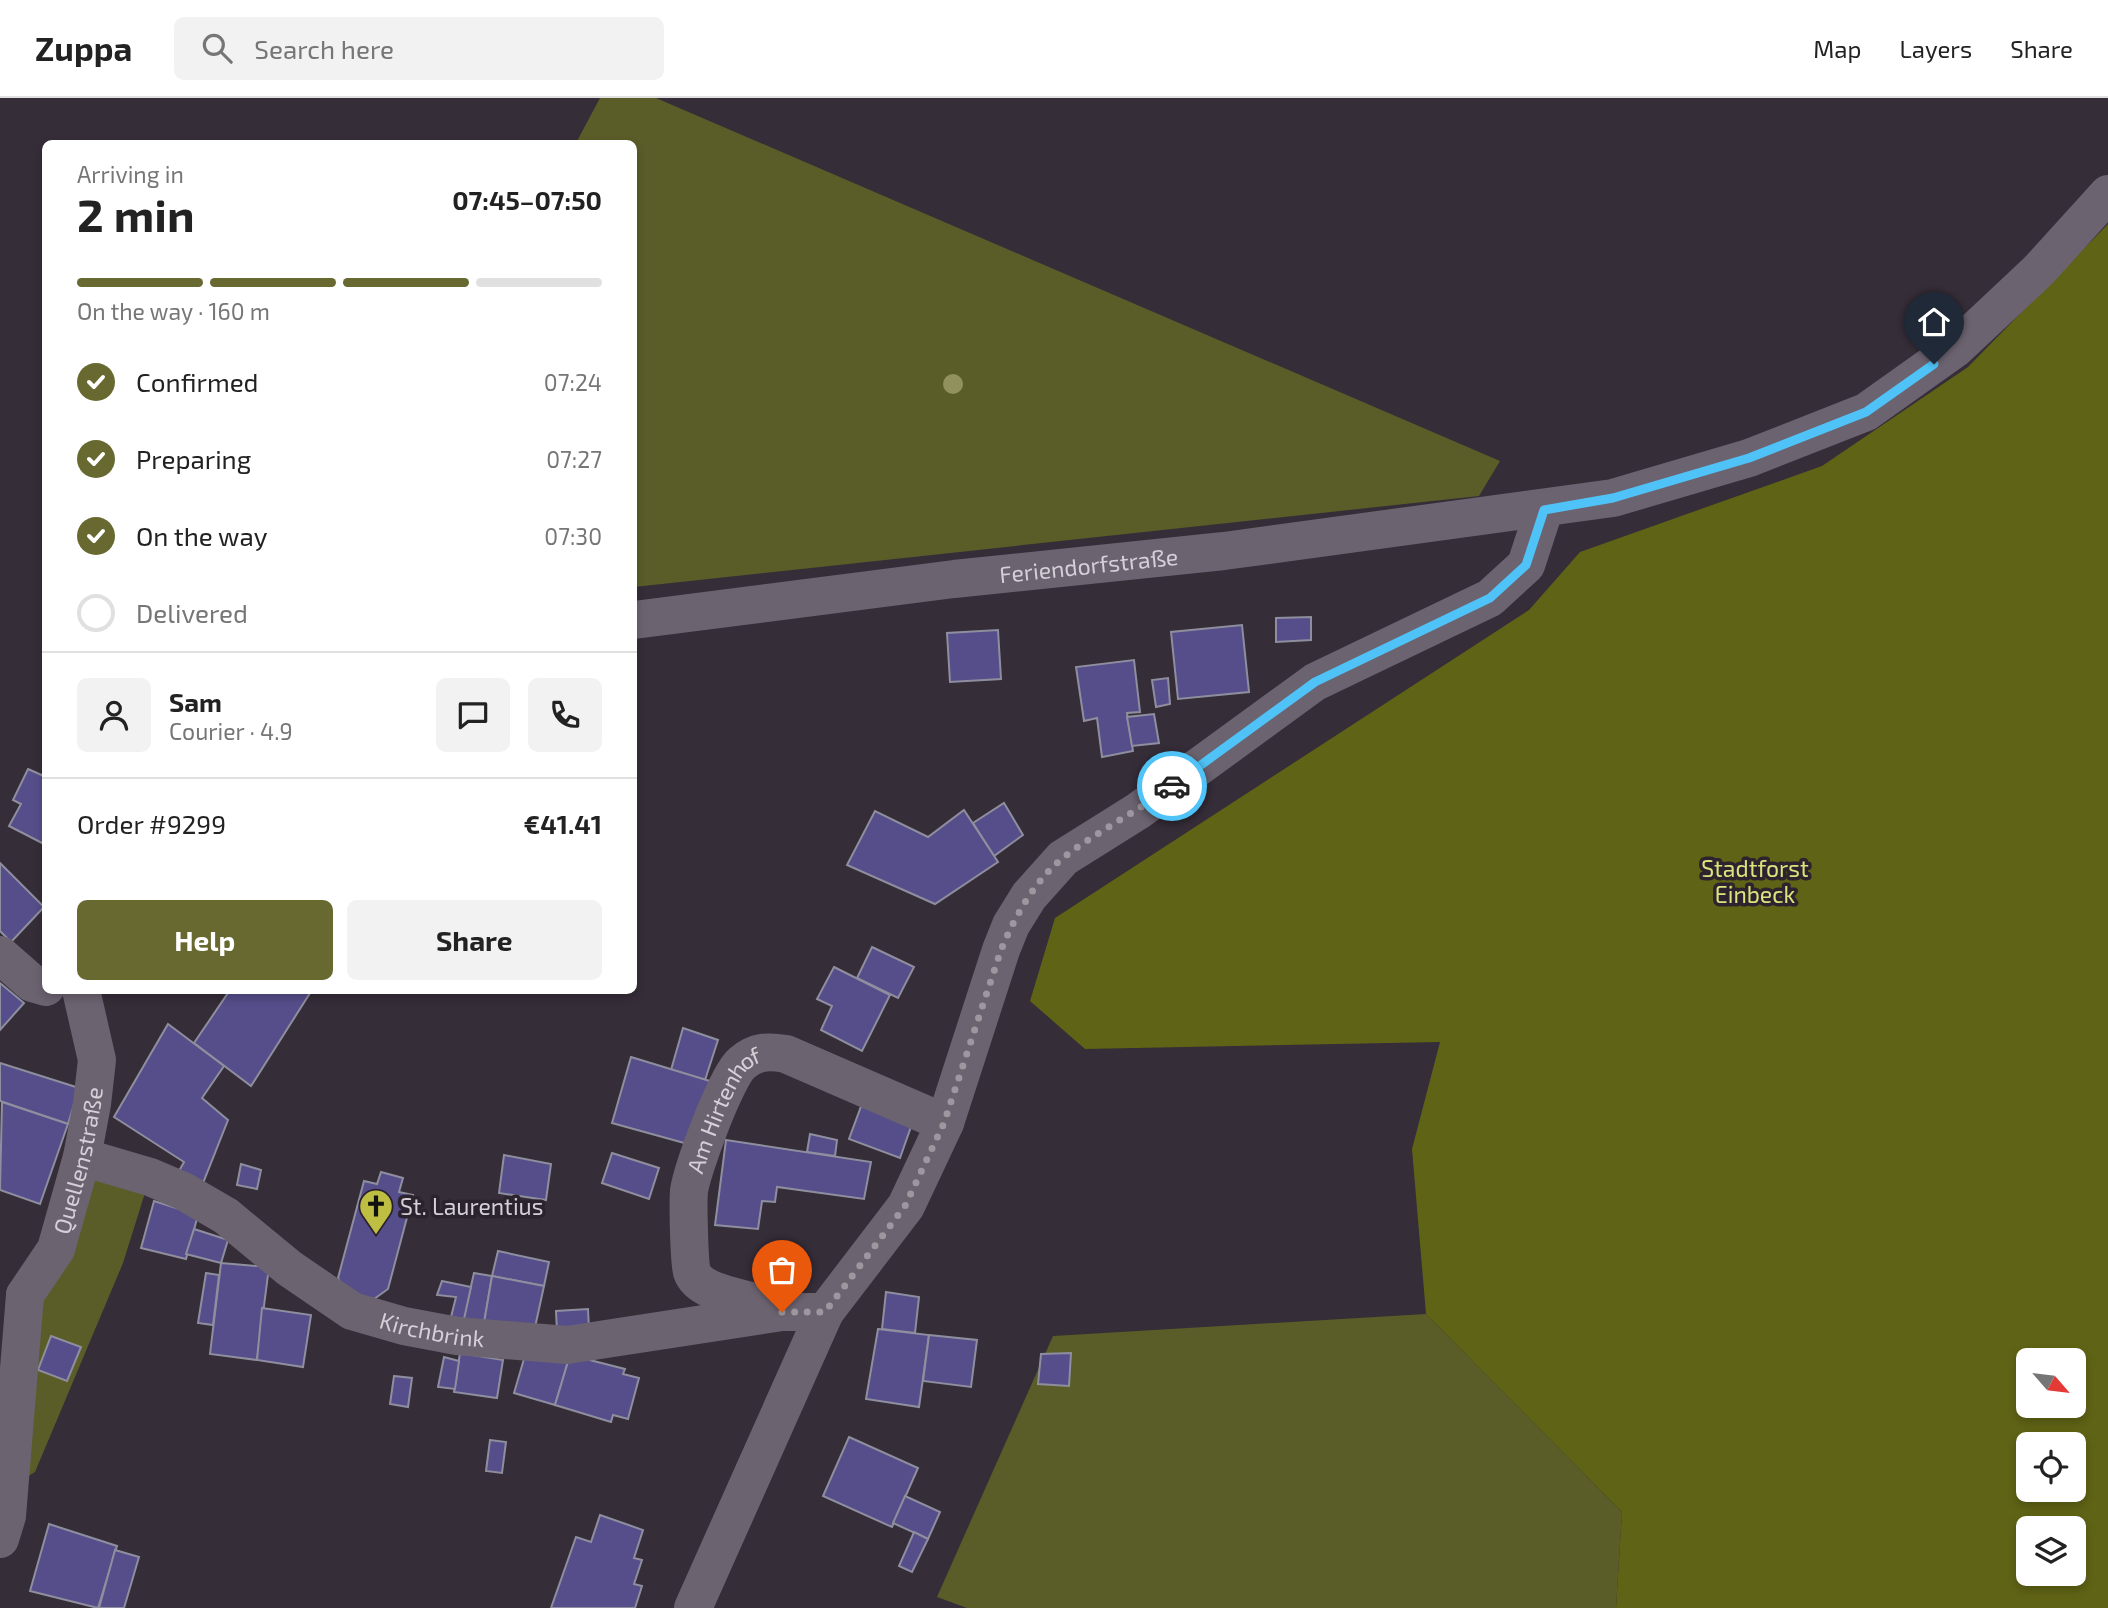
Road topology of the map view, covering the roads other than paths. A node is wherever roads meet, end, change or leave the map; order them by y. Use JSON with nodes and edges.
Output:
{"nodes":[{"id":1,"x":2108,"y":194,"type":"edge"},
{"id":2,"x":1544,"y":510,"type":"junction"},
{"id":3,"x":637,"y":620,"type":"edge"},
{"id":4,"x":0,"y":955,"type":"edge"},
{"id":5,"x":42,"y":986,"type":"edge"},
{"id":6,"x":74,"y":994,"type":"edge"},
{"id":7,"x":944,"y":1123,"type":"junction"},
{"id":8,"x":82,"y":1157,"type":"junction"},
{"id":9,"x":12,"y":1293,"type":"edge"},
{"id":10,"x":782,"y":1312,"type":"junction"},
{"id":11,"x":825,"y":1312,"type":"junction"},
{"id":12,"x":0,"y":1539,"type":"edge"},
{"id":13,"x":693,"y":1608,"type":"edge"}],
"edges":[{"from":1,"to":2,"type":"street","name":"Feriendorfstraße"},
{"from":2,"to":3,"type":"street","name":"Feriendorfstraße"},
{"from":2,"to":7,"type":"street"},
{"from":4,"to":5,"type":"street"},
{"from":6,"to":8,"type":"street","name":"Quellenstraße"},
{"from":7,"to":10,"type":"street","name":"Am Hirtenhof"},
{"from":7,"to":11,"type":"street"},
{"from":8,"to":9,"type":"street","name":"Quellenstraße"},
{"from":8,"to":10,"type":"street","name":"Kirchbrink"},
{"from":9,"to":12,"type":"street"},
{"from":10,"to":11,"type":"street","name":"Kirchbrink"},
{"from":11,"to":13,"type":"street"}]}
